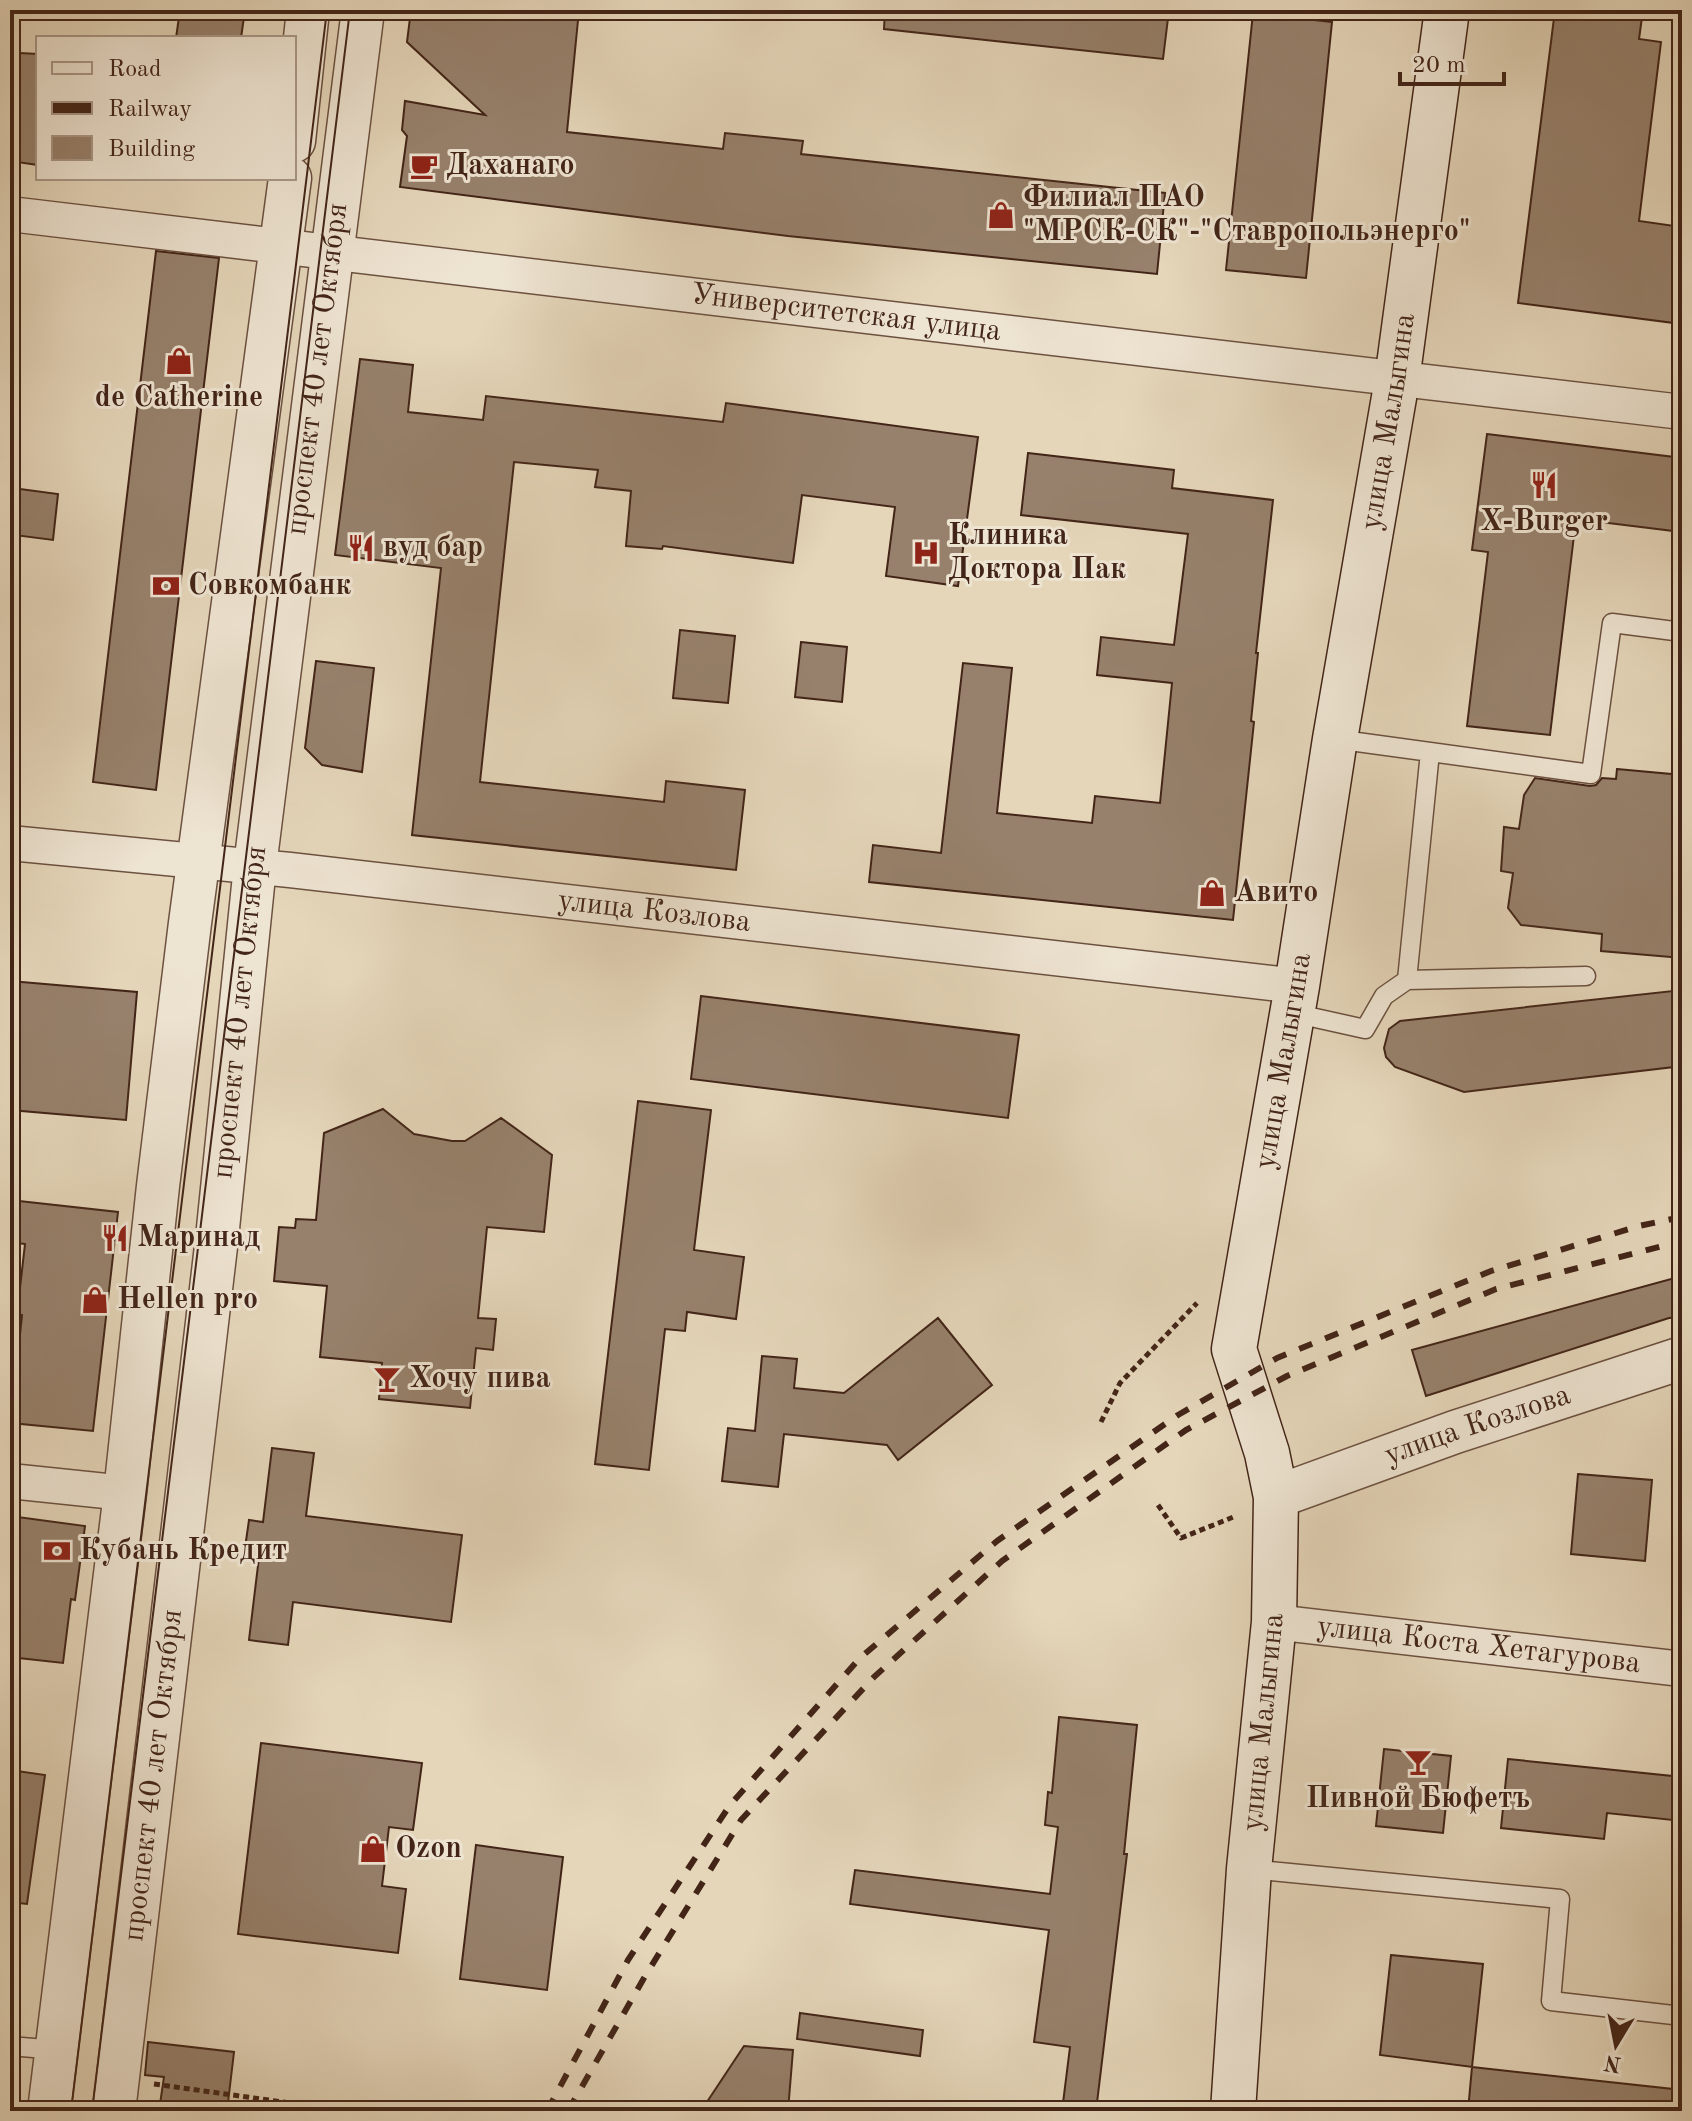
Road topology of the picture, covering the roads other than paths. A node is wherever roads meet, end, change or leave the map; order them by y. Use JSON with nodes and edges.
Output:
{"nodes":[{"id":1,"x":308,"y":10,"type":"edge"},
{"id":2,"x":363,"y":10,"type":"edge"},
{"id":3,"x":1447,"y":10,"type":"edge"},
{"id":4,"x":296,"y":122,"type":"edge"},
{"id":5,"x":290,"y":180,"type":"edge"},
{"id":6,"x":10,"y":214,"type":"edge"},
{"id":7,"x":283,"y":245,"type":"junction"},
{"id":8,"x":333,"y":252,"type":"junction"},
{"id":9,"x":1397,"y":380,"type":"junction"},
{"id":10,"x":1682,"y":412,"type":"edge"},
{"id":11,"x":1682,"y":632,"type":"edge"},
{"id":12,"x":1335,"y":739,"type":"junction"},
{"id":13,"x":1430,"y":752,"type":"junction"},
{"id":14,"x":10,"y":843,"type":"edge"},
{"id":15,"x":198,"y":862,"type":"junction"},
{"id":16,"x":255,"y":866,"type":"junction"},
{"id":17,"x":1586,"y":976,"type":"dead end"},
{"id":18,"x":1407,"y":980,"type":"junction"},
{"id":19,"x":1295,"y":1000,"type":"junction"},
{"id":20,"x":1682,"y":1358,"type":"edge"},
{"id":21,"x":10,"y":1481,"type":"edge"},
{"id":22,"x":125,"y":1493,"type":"junction"},
{"id":23,"x":1260,"y":1505,"type":"junction"},
{"id":24,"x":1274,"y":1622,"type":"junction"},
{"id":25,"x":1682,"y":1669,"type":"edge"},
{"id":26,"x":1249,"y":1869,"type":"junction"},
{"id":27,"x":1682,"y":2016,"type":"edge"},
{"id":28,"x":10,"y":2046,"type":"edge"},
{"id":29,"x":57,"y":2050,"type":"junction"},
{"id":30,"x":116,"y":2095,"type":"edge"},
{"id":31,"x":49,"y":2111,"type":"edge"},
{"id":32,"x":1233,"y":2111,"type":"edge"}],
"edges":[{"from":1,"to":4,"type":"street"},
{"from":2,"to":8,"type":"street","name":"проспект 40 лет Октября"},
{"from":3,"to":9,"type":"main road","name":"улица Малыгина"},
{"from":5,"to":7,"type":"street","name":"проспект 40 лет Октября"},
{"from":6,"to":7,"type":"street","name":"Университетская улица"},
{"from":7,"to":8,"type":"street","name":"Университетская улица"},
{"from":7,"to":15,"type":"street","name":"проспект 40 лет Октября"},
{"from":8,"to":9,"type":"street","name":"Университетская улица"},
{"from":8,"to":16,"type":"street","name":"проспект 40 лет Октября"},
{"from":9,"to":10,"type":"street","name":"Университетская улица"},
{"from":9,"to":12,"type":"main road","name":"улица Малыгина"},
{"from":11,"to":13,"type":"lane"},
{"from":12,"to":13,"type":"lane"},
{"from":12,"to":19,"type":"main road","name":"улица Малыгина"},
{"from":13,"to":18,"type":"lane"},
{"from":14,"to":15,"type":"street","name":"улица Козлова"},
{"from":15,"to":16,"type":"street","name":"улица Козлова"},
{"from":15,"to":22,"type":"street","name":"проспект 40 лет Октября"},
{"from":16,"to":19,"type":"street","name":"улица Козлова"},
{"from":16,"to":30,"type":"street","name":"проспект 40 лет Октября"},
{"from":17,"to":18,"type":"lane"},
{"from":18,"to":19,"type":"lane"},
{"from":19,"to":23,"type":"main road","name":"улица Малыгина"},
{"from":20,"to":23,"type":"street","name":"улица Козлова"},
{"from":21,"to":22,"type":"street"},
{"from":22,"to":29,"type":"street","name":"проспект 40 лет Октября"},
{"from":23,"to":24,"type":"main road","name":"улица Малыгина"},
{"from":24,"to":25,"type":"street","name":"улица Коста Хетагурова"},
{"from":24,"to":26,"type":"main road","name":"улица Малыгина"},
{"from":26,"to":27,"type":"lane"},
{"from":26,"to":32,"type":"main road","name":"улица Малыгина"},
{"from":28,"to":29,"type":"lane"},
{"from":29,"to":31,"type":"street","name":"проспект 40 лет Октября"}]}
